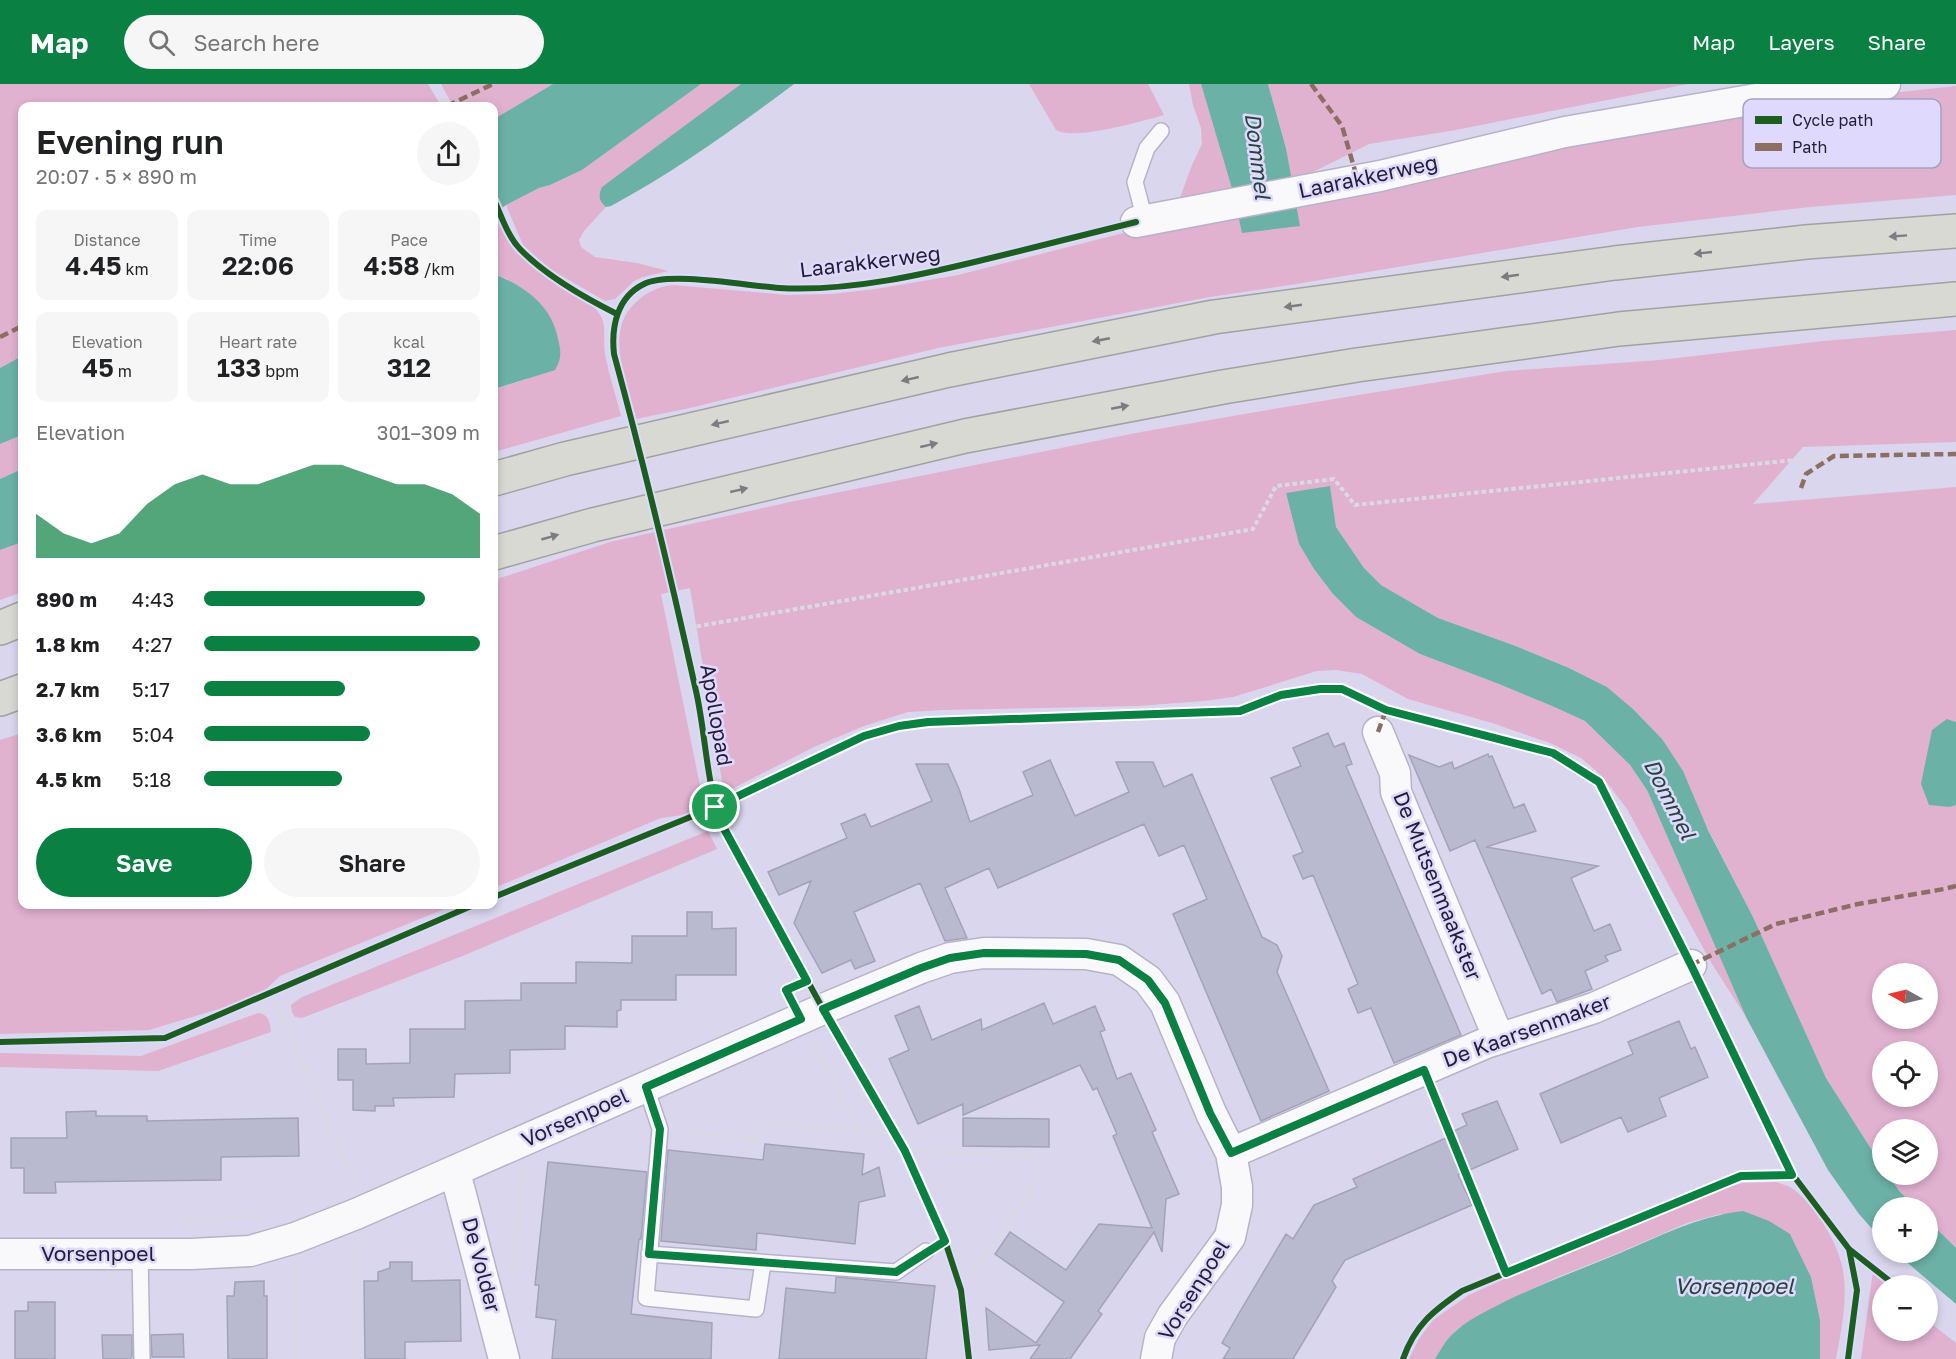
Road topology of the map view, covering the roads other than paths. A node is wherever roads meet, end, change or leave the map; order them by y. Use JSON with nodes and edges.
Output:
{"nodes":[{"id":1,"x":1885,"y":84,"type":"edge"},
{"id":2,"x":1756,"y":99,"type":"edge"},
{"id":3,"x":1743,"y":101,"type":"edge"},
{"id":4,"x":1161,"y":131,"type":"dead end"},
{"id":5,"x":1140,"y":221,"type":"joint"},
{"id":6,"x":1956,"y":231,"type":"edge"},
{"id":7,"x":1956,"y":299,"type":"edge"},
{"id":8,"x":498,"y":478,"type":"edge"},
{"id":9,"x":498,"y":552,"type":"edge"},
{"id":10,"x":18,"y":621,"type":"edge"},
{"id":11,"x":0,"y":628,"type":"edge"},
{"id":12,"x":18,"y":692,"type":"edge"},
{"id":13,"x":0,"y":699,"type":"edge"},
{"id":14,"x":1378,"y":732,"type":"dead end"},
{"id":15,"x":1691,"y":965,"type":"dead end"},
{"id":16,"x":1499,"y":1039,"type":"junction"},
{"id":17,"x":646,"y":1087,"type":"junction"},
{"id":18,"x":1231,"y":1153,"type":"junction"},
{"id":19,"x":455,"y":1172,"type":"junction"},
{"id":20,"x":926,"y":1251,"type":"dead end"},
{"id":21,"x":0,"y":1254,"type":"edge"},
{"id":22,"x":140,"y":1254,"type":"junction"},
{"id":23,"x":649,"y":1254,"type":"junction"},
{"id":24,"x":763,"y":1263,"type":"junction"},
{"id":25,"x":142,"y":1359,"type":"edge"},
{"id":26,"x":504,"y":1359,"type":"edge"},
{"id":27,"x":1156,"y":1359,"type":"edge"}],
"edges":[{"from":1,"to":2,"type":"street","name":"Laarakkerweg"},
{"from":3,"to":5,"type":"street","name":"Laarakkerweg"},
{"from":4,"to":5,"type":"lane"},
{"from":6,"to":8,"type":"highway","one_way":true},
{"from":9,"to":7,"type":"highway","one_way":true},
{"from":10,"to":11,"type":"highway"},
{"from":12,"to":13,"type":"highway"},
{"from":14,"to":16,"type":"street","name":"De Mutsenmaakster"},
{"from":15,"to":16,"type":"street","name":"De Kaarsenmaker"},
{"from":16,"to":18,"type":"street","name":"De Kaarsenmaker"},
{"from":17,"to":18,"type":"street","name":"Vorsenpoel"},
{"from":17,"to":19,"type":"street","name":"Vorsenpoel"},
{"from":17,"to":23,"type":"lane"},
{"from":18,"to":27,"type":"street","name":"Vorsenpoel"},
{"from":19,"to":22,"type":"street","name":"Vorsenpoel"},
{"from":19,"to":26,"type":"street","name":"De Volder"},
{"from":20,"to":24,"type":"lane"},
{"from":21,"to":22,"type":"street","name":"Vorsenpoel"},
{"from":22,"to":25,"type":"lane"},
{"from":23,"to":24,"type":"lane"},
{"from":23,"to":24,"type":"lane"}]}
